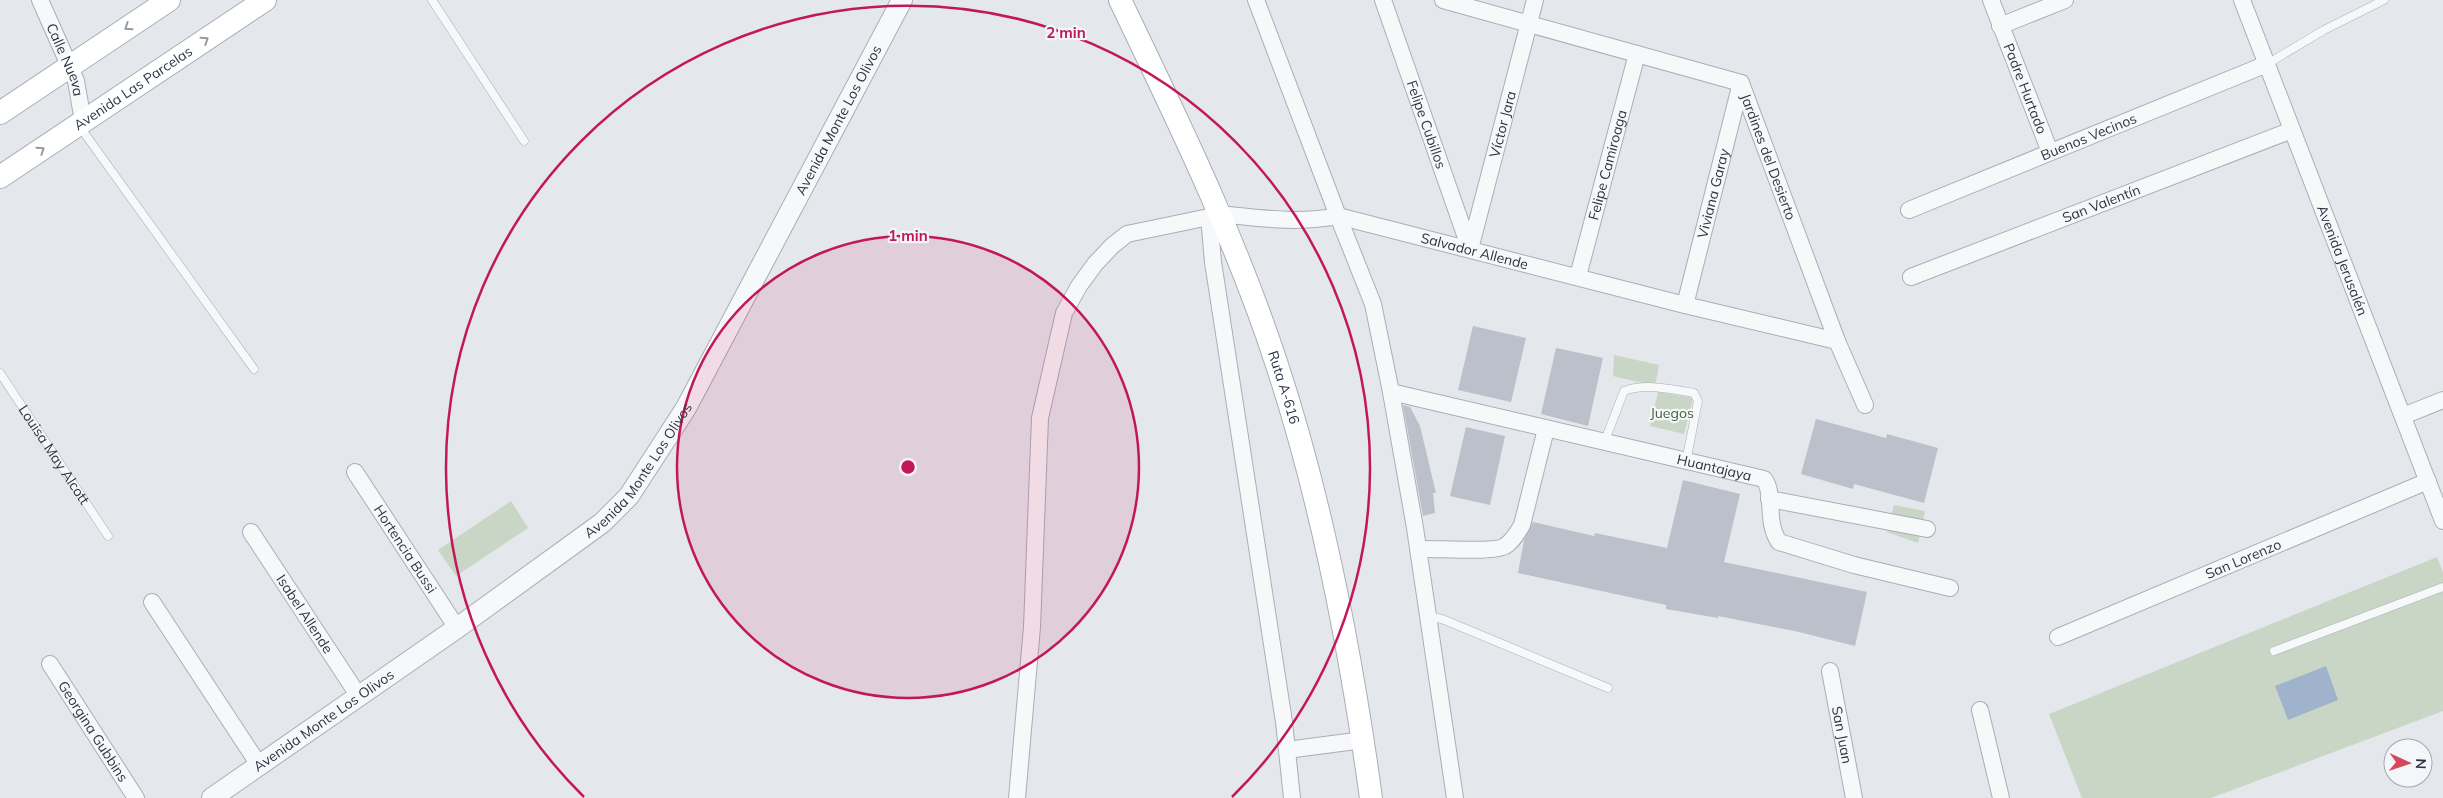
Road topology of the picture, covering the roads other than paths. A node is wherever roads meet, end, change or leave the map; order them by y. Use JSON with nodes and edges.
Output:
{"nodes":[{"id":1,"x":40,"y":0,"type":"edge"},
{"id":2,"x":169,"y":0,"type":"edge"},
{"id":3,"x":265,"y":0,"type":"edge"},
{"id":4,"x":432,"y":0,"type":"edge"},
{"id":5,"x":902,"y":0,"type":"edge"},
{"id":6,"x":1256,"y":0,"type":"edge"},
{"id":7,"x":1383,"y":0,"type":"edge"},
{"id":8,"x":1442,"y":0,"type":"edge"},
{"id":9,"x":1536,"y":0,"type":"edge"},
{"id":10,"x":1991,"y":0,"type":"edge"},
{"id":11,"x":2065,"y":0,"type":"edge"},
{"id":12,"x":2242,"y":0,"type":"edge"},
{"id":13,"x":2384,"y":0,"type":"edge"},
{"id":14,"x":1126,"y":2,"type":"edge"},
{"id":15,"x":1530,"y":24,"type":"junction"},
{"id":16,"x":2000,"y":26,"type":"junction"},
{"id":17,"x":1636,"y":54,"type":"junction"},
{"id":18,"x":2267,"y":64,"type":"junction"},
{"id":19,"x":70,"y":66,"type":"junction"},
{"id":20,"x":1741,"y":83,"type":"junction"},
{"id":21,"x":0,"y":113,"type":"edge"},
{"id":22,"x":80,"y":123,"type":"junction"},
{"id":23,"x":2292,"y":130,"type":"junction"},
{"id":24,"x":524,"y":141,"type":"dead end"},
{"id":25,"x":2050,"y":152,"type":"junction"},
{"id":26,"x":0,"y":176,"type":"edge"},
{"id":27,"x":1909,"y":210,"type":"dead end"},
{"id":28,"x":1214,"y":216,"type":"junction"},
{"id":29,"x":1338,"y":216,"type":"junction"},
{"id":30,"x":1470,"y":250,"type":"junction"},
{"id":31,"x":1578,"y":276,"type":"junction"},
{"id":32,"x":1911,"y":277,"type":"dead end"},
{"id":33,"x":1685,"y":305,"type":"junction"},
{"id":34,"x":1837,"y":340,"type":"junction"},
{"id":35,"x":254,"y":369,"type":"dead end"},
{"id":36,"x":0,"y":373,"type":"edge"},
{"id":37,"x":1391,"y":392,"type":"junction"},
{"id":38,"x":2443,"y":400,"type":"edge"},
{"id":39,"x":1865,"y":405,"type":"dead end"},
{"id":40,"x":2403,"y":416,"type":"junction"},
{"id":41,"x":1546,"y":429,"type":"junction"},
{"id":42,"x":1604,"y":443,"type":"junction"},
{"id":43,"x":1686,"y":462,"type":"junction"},
{"id":44,"x":355,"y":472,"type":"dead end"},
{"id":45,"x":2428,"y":481,"type":"junction"},
{"id":46,"x":1769,"y":499,"type":"junction"},
{"id":47,"x":2443,"y":521,"type":"edge"},
{"id":48,"x":1927,"y":529,"type":"dead end"},
{"id":49,"x":251,"y":532,"type":"dead end"},
{"id":50,"x":108,"y":536,"type":"dead end"},
{"id":51,"x":1419,"y":549,"type":"junction"},
{"id":52,"x":2443,"y":587,"type":"edge"},
{"id":53,"x":1950,"y":588,"type":"dead end"},
{"id":54,"x":152,"y":602,"type":"dead end"},
{"id":55,"x":1428,"y":616,"type":"junction"},
{"id":56,"x":456,"y":628,"type":"junction"},
{"id":57,"x":2058,"y":636,"type":"dead end"},
{"id":58,"x":2274,"y":652,"type":"dead end"},
{"id":59,"x":50,"y":664,"type":"dead end"},
{"id":60,"x":1830,"y":671,"type":"dead end"},
{"id":61,"x":1608,"y":688,"type":"dead end"},
{"id":62,"x":358,"y":695,"type":"junction"},
{"id":63,"x":1980,"y":710,"type":"dead end"},
{"id":64,"x":1363,"y":740,"type":"junction"},
{"id":65,"x":1287,"y":750,"type":"junction"},
{"id":66,"x":259,"y":765,"type":"junction"},
{"id":67,"x":136,"y":798,"type":"edge"},
{"id":68,"x":212,"y":798,"type":"edge"},
{"id":69,"x":1017,"y":798,"type":"edge"},
{"id":70,"x":1292,"y":798,"type":"edge"},
{"id":71,"x":1371,"y":798,"type":"edge"},
{"id":72,"x":1456,"y":798,"type":"edge"},
{"id":73,"x":1854,"y":798,"type":"edge"},
{"id":74,"x":2001,"y":798,"type":"edge"}],
"edges":[{"from":1,"to":19,"type":"street","name":"Calle Nueva"},
{"from":2,"to":19,"type":"main road","one_way":true},
{"from":22,"to":3,"type":"main road","name":"Avenida Las Parcelas","one_way":true},
{"from":4,"to":24,"type":"lane"},
{"from":5,"to":56,"type":"street","name":"Avenida Monte Los Olivos"},
{"from":6,"to":29,"type":"street"},
{"from":7,"to":30,"type":"street","name":"Felipe Cubillos"},
{"from":8,"to":15,"type":"street","name":"Jardines del Desierto"},
{"from":9,"to":15,"type":"street","name":"Víctor Jara"},
{"from":10,"to":16,"type":"street","name":"Padre Hurtado"},
{"from":11,"to":16,"type":"street","name":"Padre Hurtado"},
{"from":12,"to":18,"type":"street","name":"Avenida Jerusalén"},
{"from":13,"to":18,"type":"lane"},
{"from":14,"to":28,"type":"main road","name":"Ruta A-616"},
{"from":15,"to":17,"type":"street","name":"Jardines del Desierto"},
{"from":15,"to":30,"type":"street","name":"Víctor Jara"},
{"from":16,"to":25,"type":"street","name":"Padre Hurtado"},
{"from":17,"to":20,"type":"street","name":"Jardines del Desierto"},
{"from":17,"to":31,"type":"street","name":"Felipe Camiroaga"},
{"from":18,"to":23,"type":"street","name":"Avenida Jerusalén"},
{"from":18,"to":25,"type":"street","name":"Buenos Vecinos"},
{"from":19,"to":21,"type":"main road"},
{"from":19,"to":22,"type":"street","name":"Calle Nueva"},
{"from":20,"to":33,"type":"street","name":"Viviana Garay"},
{"from":20,"to":34,"type":"street","name":"Jardines del Desierto"},
{"from":26,"to":22,"type":"main road","name":"Avenida Las Parcelas","one_way":true},
{"from":22,"to":35,"type":"lane"},
{"from":23,"to":32,"type":"street","name":"San Valentín"},
{"from":23,"to":40,"type":"street","name":"Avenida Jerusalén"},
{"from":25,"to":27,"type":"street","name":"Buenos Vecinos"},
{"from":28,"to":29,"type":"street"},
{"from":28,"to":64,"type":"main road","name":"Ruta A-616"},
{"from":28,"to":65,"type":"street"},
{"from":28,"to":69,"type":"street"},
{"from":29,"to":30,"type":"street","name":"Salvador Allende"},
{"from":29,"to":37,"type":"street"},
{"from":30,"to":31,"type":"street","name":"Salvador Allende"},
{"from":31,"to":33,"type":"street","name":"Salvador Allende"},
{"from":33,"to":34,"type":"street","name":"Salvador Allende"},
{"from":34,"to":39,"type":"street","name":"Jardines del Desierto"},
{"from":36,"to":50,"type":"lane","name":"Louisa May Alcott"},
{"from":37,"to":41,"type":"street","name":"Huantajaya"},
{"from":37,"to":51,"type":"street"},
{"from":38,"to":40,"type":"street"},
{"from":40,"to":45,"type":"street","name":"Avenida Jerusalén"},
{"from":41,"to":42,"type":"street","name":"Huantajaya"},
{"from":41,"to":51,"type":"street"},
{"from":42,"to":43,"type":"street","name":"Huantajaya"},
{"from":42,"to":43,"type":"lane"},
{"from":43,"to":46,"type":"street","name":"Huantajaya"},
{"from":44,"to":56,"type":"street","name":"Hortencia Bussi"},
{"from":45,"to":47,"type":"street","name":"Avenida Jerusalén"},
{"from":45,"to":57,"type":"street","name":"San Lorenzo"},
{"from":46,"to":48,"type":"street"},
{"from":46,"to":53,"type":"street","name":"Huantajaya"},
{"from":49,"to":62,"type":"street","name":"Isabel Allende"},
{"from":51,"to":55,"type":"street"},
{"from":52,"to":58,"type":"lane"},
{"from":54,"to":66,"type":"street"},
{"from":55,"to":61,"type":"lane"},
{"from":55,"to":72,"type":"street"},
{"from":56,"to":62,"type":"street","name":"Avenida Monte Los Olivos"},
{"from":59,"to":67,"type":"street","name":"Georgina Gubbins"},
{"from":60,"to":73,"type":"street","name":"San Juan"},
{"from":62,"to":66,"type":"street","name":"Avenida Monte Los Olivos"},
{"from":63,"to":74,"type":"street"},
{"from":64,"to":65,"type":"street"},
{"from":64,"to":71,"type":"main road","name":"Ruta A-616"},
{"from":65,"to":70,"type":"street"},
{"from":66,"to":68,"type":"street","name":"Avenida Monte Los Olivos"}]}
